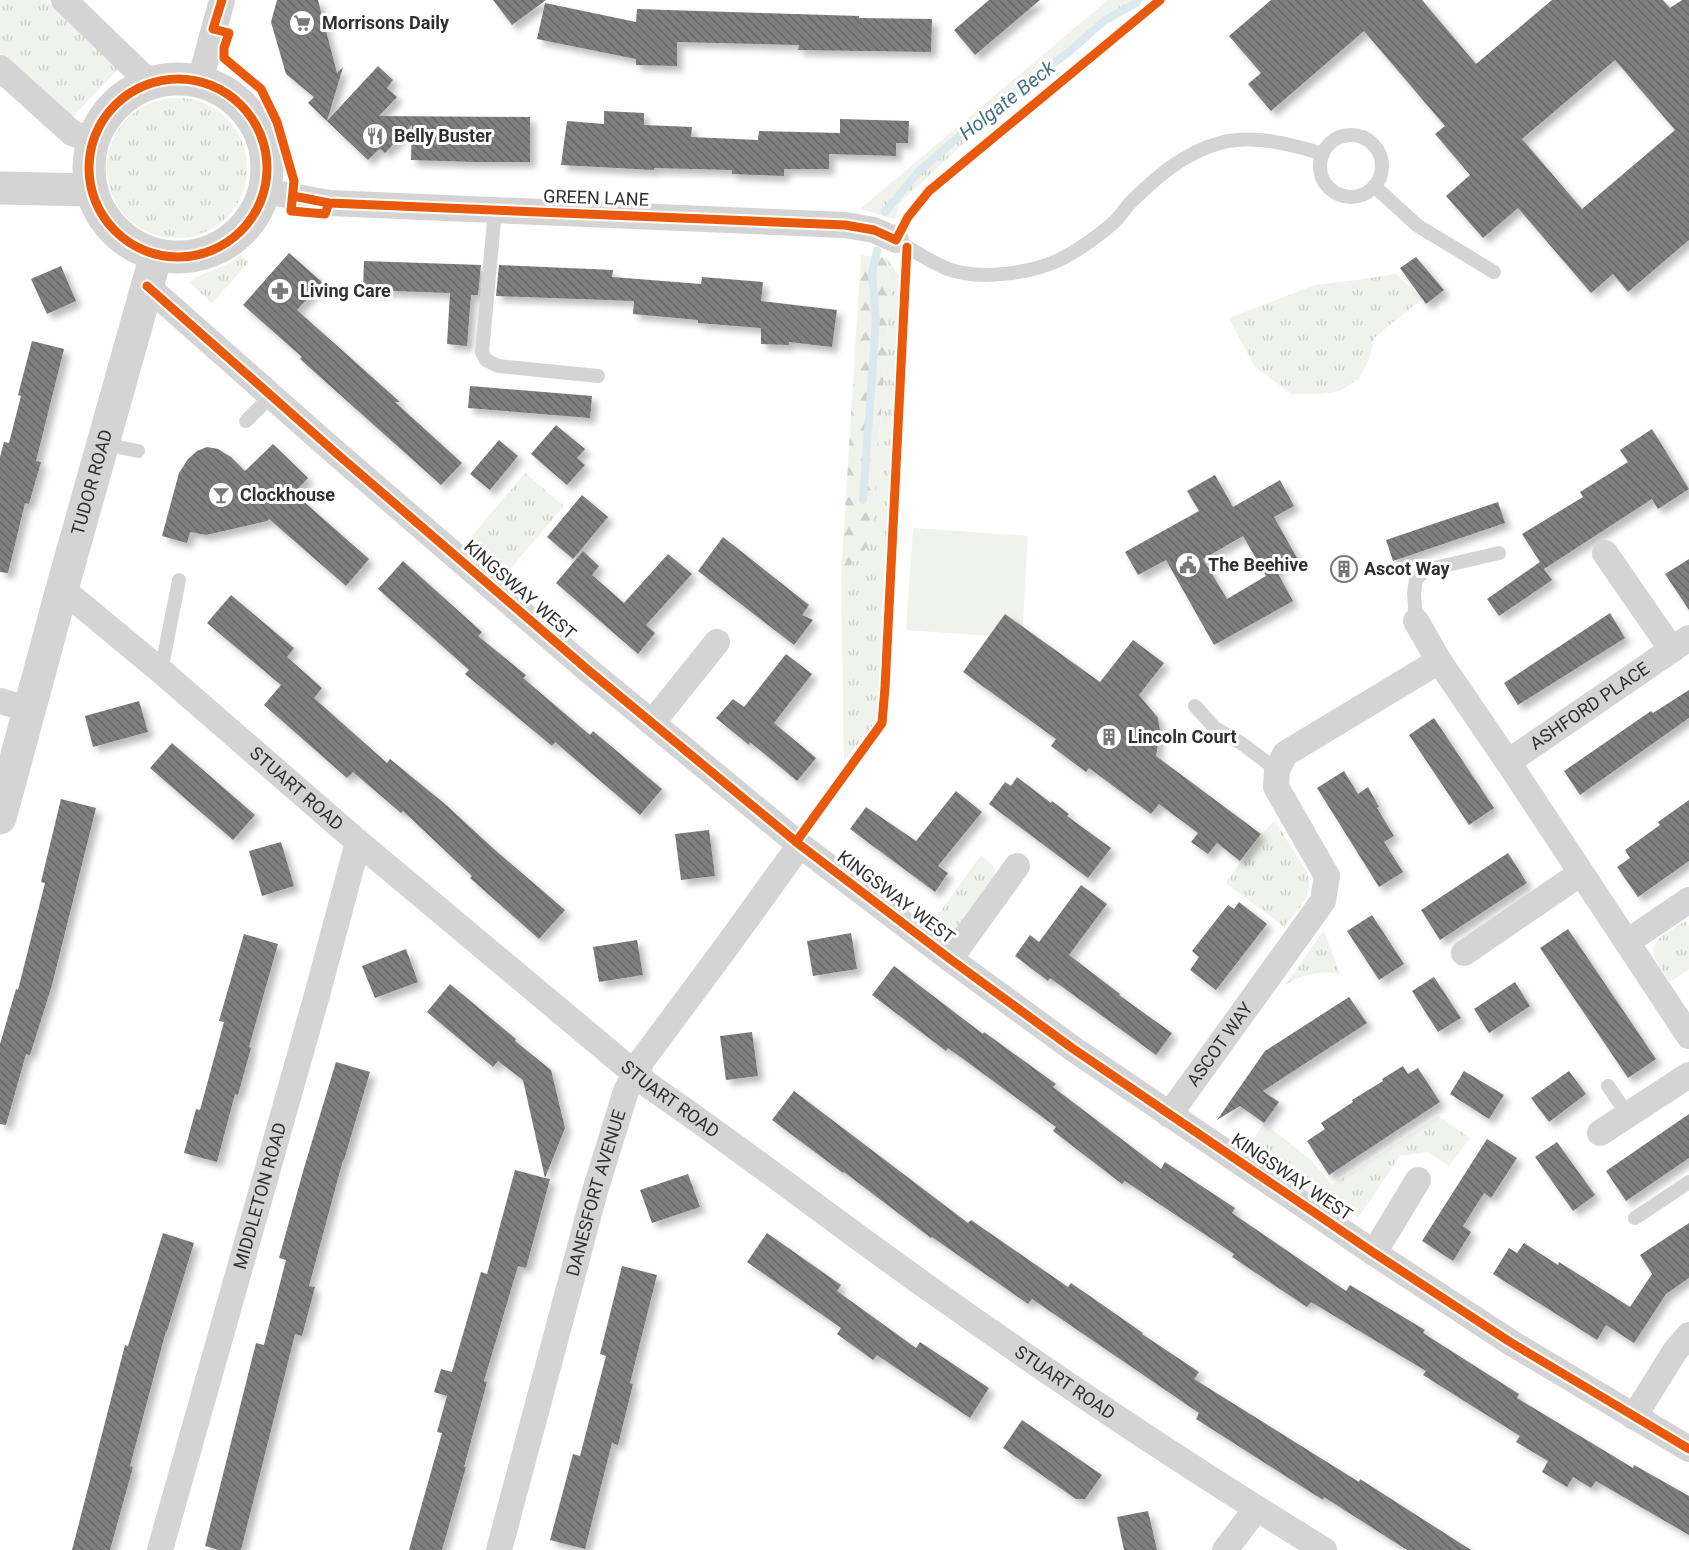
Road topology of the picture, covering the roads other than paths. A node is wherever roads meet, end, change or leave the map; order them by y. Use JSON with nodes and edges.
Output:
{"nodes":[{"id":1,"x":64,"y":0,"type":"edge"},
{"id":2,"x":222,"y":0,"type":"edge"},
{"id":3,"x":0,"y":68,"type":"edge"},
{"id":4,"x":200,"y":81,"type":"junction"},
{"id":5,"x":150,"y":83,"type":"junction"},
{"id":6,"x":93,"y":141,"type":"junction"},
{"id":7,"x":1323,"y":154,"type":"junction"},
{"id":8,"x":1374,"y":186,"type":"junction"},
{"id":9,"x":0,"y":188,"type":"edge"},
{"id":10,"x":92,"y":190,"type":"junction"},
{"id":11,"x":265,"y":191,"type":"junction"},
{"id":12,"x":495,"y":210,"type":"junction"},
{"id":13,"x":896,"y":240,"type":"joint"},
{"id":14,"x":156,"y":255,"type":"junction"},
{"id":15,"x":1494,"y":272,"type":"dead end"},
{"id":16,"x":147,"y":286,"type":"junction"},
{"id":17,"x":598,"y":376,"type":"dead end"},
{"id":18,"x":272,"y":395,"type":"junction"},
{"id":19,"x":246,"y":421,"type":"dead end"},
{"id":20,"x":103,"y":444,"type":"junction"},
{"id":21,"x":138,"y":451,"type":"dead end"},
{"id":22,"x":1499,"y":553,"type":"dead end"},
{"id":23,"x":1605,"y":553,"type":"dead end"},
{"id":24,"x":179,"y":580,"type":"dead end"},
{"id":25,"x":62,"y":589,"type":"junction"},
{"id":26,"x":1416,"y":621,"type":"joint"},
{"id":27,"x":717,"y":642,"type":"dead end"},
{"id":28,"x":1680,"y":644,"type":"edge"},
{"id":29,"x":1439,"y":662,"type":"junction"},
{"id":30,"x":161,"y":671,"type":"junction"},
{"id":31,"x":15,"y":705,"type":"edge"},
{"id":32,"x":1195,"y":706,"type":"dead end"},
{"id":33,"x":652,"y":723,"type":"junction"},
{"id":34,"x":1508,"y":762,"type":"junction"},
{"id":35,"x":1277,"y":770,"type":"junction"},
{"id":36,"x":0,"y":818,"type":"edge"},
{"id":37,"x":358,"y":842,"type":"junction"},
{"id":38,"x":800,"y":845,"type":"junction"},
{"id":39,"x":1017,"y":866,"type":"dead end"},
{"id":40,"x":1581,"y":873,"type":"junction"},
{"id":41,"x":1689,"y":900,"type":"edge"},
{"id":42,"x":1627,"y":942,"type":"junction"},
{"id":43,"x":1464,"y":953,"type":"dead end"},
{"id":44,"x":950,"y":959,"type":"junction"},
{"id":45,"x":1689,"y":1036,"type":"edge"},
{"id":46,"x":636,"y":1073,"type":"junction"},
{"id":47,"x":1689,"y":1074,"type":"edge"},
{"id":48,"x":1608,"y":1086,"type":"dead end"},
{"id":49,"x":1169,"y":1115,"type":"junction"},
{"id":50,"x":1628,"y":1115,"type":"junction"},
{"id":51,"x":1600,"y":1133,"type":"dead end"},
{"id":52,"x":1419,"y":1180,"type":"dead end"},
{"id":53,"x":1689,"y":1182,"type":"edge"},
{"id":54,"x":1635,"y":1218,"type":"dead end"},
{"id":55,"x":1374,"y":1252,"type":"junction"},
{"id":56,"x":1689,"y":1335,"type":"edge"},
{"id":57,"x":1634,"y":1417,"type":"junction"},
{"id":58,"x":1689,"y":1449,"type":"edge"},
{"id":59,"x":1256,"y":1509,"type":"junction"},
{"id":60,"x":160,"y":1550,"type":"edge"},
{"id":61,"x":499,"y":1550,"type":"edge"},
{"id":62,"x":1225,"y":1550,"type":"edge"},
{"id":63,"x":1324,"y":1550,"type":"edge"}],
"edges":[{"from":1,"to":5,"type":"street"},
{"from":2,"to":4,"type":"street"},
{"from":3,"to":6,"type":"street"},
{"from":4,"to":5,"type":"street"},
{"from":4,"to":11,"type":"street"},
{"from":5,"to":6,"type":"street"},
{"from":6,"to":10,"type":"street"},
{"from":7,"to":8,"type":"lane"},
{"from":7,"to":8,"type":"lane"},
{"from":7,"to":13,"type":"lane"},
{"from":8,"to":15,"type":"lane"},
{"from":9,"to":10,"type":"street"},
{"from":10,"to":14,"type":"street"},
{"from":11,"to":12,"type":"street","name":"GREEN LANE"},
{"from":11,"to":14,"type":"street"},
{"from":12,"to":13,"type":"street","name":"GREEN LANE"},
{"from":12,"to":17,"type":"lane"},
{"from":14,"to":16,"type":"street","name":"TUDOR ROAD"},
{"from":16,"to":18,"type":"street","name":"KINGSWAY WEST"},
{"from":16,"to":20,"type":"street","name":"TUDOR ROAD"},
{"from":18,"to":19,"type":"lane"},
{"from":18,"to":33,"type":"street","name":"KINGSWAY WEST"},
{"from":20,"to":21,"type":"lane"},
{"from":20,"to":25,"type":"street","name":"TUDOR ROAD"},
{"from":22,"to":26,"type":"lane"},
{"from":23,"to":28,"type":"street","name":"ASHFORD PLACE"},
{"from":24,"to":30,"type":"lane"},
{"from":25,"to":30,"type":"street","name":"STUART ROAD"},
{"from":25,"to":31,"type":"street","name":"TUDOR ROAD"},
{"from":26,"to":29,"type":"street"},
{"from":27,"to":33,"type":"street"},
{"from":28,"to":34,"type":"street","name":"ASHFORD PLACE"},
{"from":29,"to":34,"type":"street"},
{"from":29,"to":35,"type":"street"},
{"from":30,"to":37,"type":"street","name":"STUART ROAD"},
{"from":31,"to":36,"type":"street","name":"TUDOR ROAD"},
{"from":32,"to":35,"type":"lane"},
{"from":33,"to":38,"type":"street","name":"KINGSWAY WEST"},
{"from":34,"to":40,"type":"street"},
{"from":35,"to":49,"type":"street","name":"ASCOT WAY"},
{"from":37,"to":46,"type":"street","name":"STUART ROAD"},
{"from":37,"to":60,"type":"street","name":"MIDDLETON ROAD"},
{"from":38,"to":44,"type":"street","name":"KINGSWAY WEST"},
{"from":38,"to":46,"type":"street","name":"DANESFORT AVENUE"},
{"from":39,"to":44,"type":"street","name":"KINGSWAY WEST"},
{"from":40,"to":42,"type":"street"},
{"from":40,"to":43,"type":"street"},
{"from":41,"to":42,"type":"street"},
{"from":42,"to":45,"type":"street"},
{"from":44,"to":49,"type":"street","name":"KINGSWAY WEST"},
{"from":46,"to":59,"type":"street","name":"STUART ROAD"},
{"from":46,"to":61,"type":"street","name":"DANESFORT AVENUE"},
{"from":47,"to":50,"type":"street"},
{"from":48,"to":50,"type":"lane"},
{"from":49,"to":55,"type":"street","name":"KINGSWAY WEST"},
{"from":50,"to":51,"type":"street"},
{"from":52,"to":55,"type":"street"},
{"from":53,"to":54,"type":"lane"},
{"from":55,"to":57,"type":"street","name":"KINGSWAY WEST"},
{"from":56,"to":57,"type":"street"},
{"from":57,"to":58,"type":"street","name":"KINGSWAY WEST"},
{"from":59,"to":62,"type":"street"},
{"from":59,"to":63,"type":"street","name":"STUART ROAD"}]}
